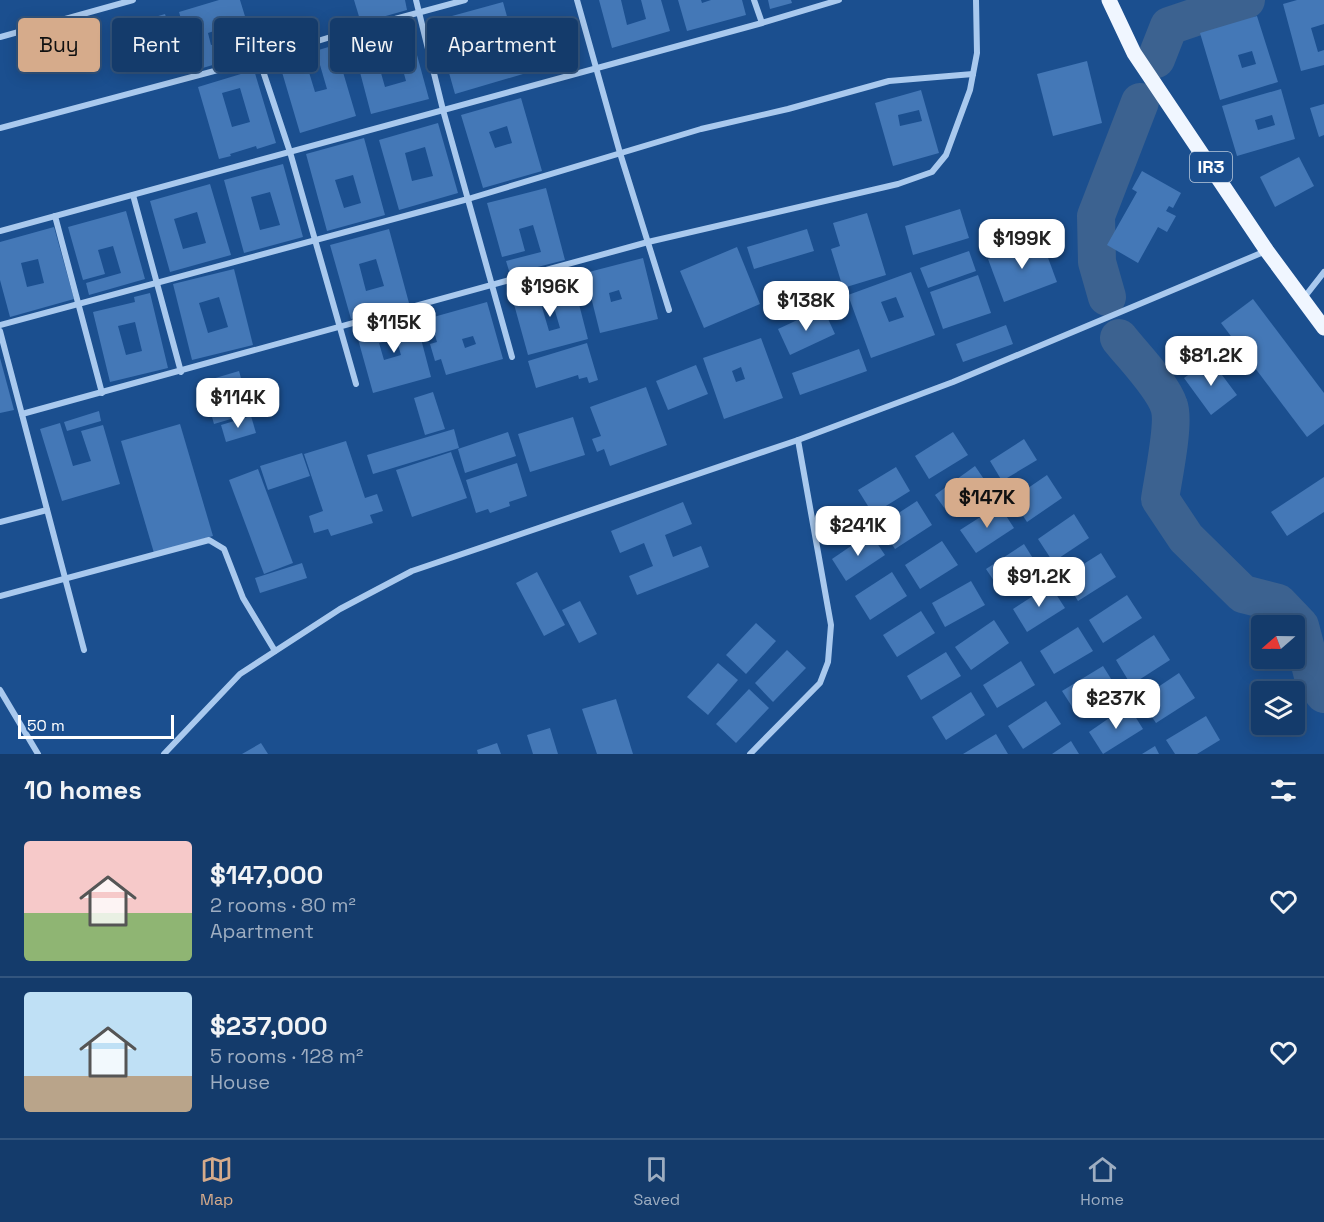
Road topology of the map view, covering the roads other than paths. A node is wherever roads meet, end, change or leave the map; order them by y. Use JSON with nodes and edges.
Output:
{"nodes":[{"id":1,"x":133,"y":0,"type":"edge"},
{"id":2,"x":416,"y":0,"type":"edge"},
{"id":3,"x":465,"y":0,"type":"edge"},
{"id":4,"x":577,"y":0,"type":"edge"},
{"id":5,"x":754,"y":0,"type":"edge"},
{"id":6,"x":839,"y":0,"type":"edge"},
{"id":7,"x":976,"y":0,"type":"edge"},
{"id":8,"x":1109,"y":0,"type":"edge"},
{"id":9,"x":418,"y":13,"type":"junction"},
{"id":10,"x":762,"y":23,"type":"junction"},
{"id":11,"x":0,"y":37,"type":"edge"},
{"id":12,"x":318,"y":41,"type":"edge"},
{"id":13,"x":595,"y":69,"type":"junction"},
{"id":14,"x":214,"y":71,"type":"edge"},
{"id":15,"x":263,"y":72,"type":"edge"},
{"id":16,"x":973,"y":74,"type":"junction"},
{"id":17,"x":443,"y":110,"type":"junction"},
{"id":18,"x":0,"y":128,"type":"edge"},
{"id":19,"x":290,"y":152,"type":"junction"},
{"id":20,"x":620,"y":153,"type":"junction"},
{"id":21,"x":133,"y":195,"type":"junction"},
{"id":22,"x":468,"y":199,"type":"junction"},
{"id":23,"x":55,"y":216,"type":"junction"},
{"id":24,"x":0,"y":231,"type":"edge"},
{"id":25,"x":315,"y":241,"type":"junction"},
{"id":26,"x":648,"y":242,"type":"junction"},
{"id":27,"x":1267,"y":251,"type":"junction"},
{"id":28,"x":1324,"y":272,"type":"edge"},
{"id":29,"x":157,"y":284,"type":"junction"},
{"id":30,"x":492,"y":285,"type":"junction"},
{"id":31,"x":1303,"y":299,"type":"junction"},
{"id":32,"x":79,"y":304,"type":"junction"},
{"id":33,"x":669,"y":310,"type":"dead end"},
{"id":34,"x":0,"y":325,"type":"edge"},
{"id":35,"x":340,"y":326,"type":"junction"},
{"id":36,"x":1324,"y":328,"type":"edge"},
{"id":37,"x":0,"y":331,"type":"edge"},
{"id":38,"x":512,"y":357,"type":"dead end"},
{"id":39,"x":181,"y":372,"type":"junction"},
{"id":40,"x":356,"y":384,"type":"dead end"},
{"id":41,"x":102,"y":393,"type":"junction"},
{"id":42,"x":22,"y":414,"type":"junction"},
{"id":43,"x":798,"y":440,"type":"junction"},
{"id":44,"x":47,"y":510,"type":"junction"},
{"id":45,"x":0,"y":522,"type":"edge"},
{"id":46,"x":66,"y":580,"type":"junction"},
{"id":47,"x":0,"y":596,"type":"edge"},
{"id":48,"x":84,"y":650,"type":"dead end"},
{"id":49,"x":275,"y":651,"type":"junction"},
{"id":50,"x":0,"y":690,"type":"edge"},
{"id":51,"x":38,"y":754,"type":"edge"},
{"id":52,"x":164,"y":754,"type":"edge"},
{"id":53,"x":750,"y":754,"type":"edge"}],
"edges":[{"from":1,"to":11,"type":"street"},
{"from":2,"to":9,"type":"street"},
{"from":3,"to":9,"type":"street"},
{"from":4,"to":13,"type":"street"},
{"from":5,"to":10,"type":"street"},
{"from":6,"to":10,"type":"street"},
{"from":7,"to":16,"type":"street"},
{"from":8,"to":27,"type":"main road","number":"IR3"},
{"from":9,"to":12,"type":"street"},
{"from":9,"to":17,"type":"street"},
{"from":10,"to":13,"type":"street"},
{"from":13,"to":17,"type":"street"},
{"from":13,"to":20,"type":"street"},
{"from":14,"to":18,"type":"street"},
{"from":15,"to":19,"type":"street"},
{"from":16,"to":20,"type":"street"},
{"from":16,"to":26,"type":"street"},
{"from":17,"to":19,"type":"street"},
{"from":17,"to":22,"type":"street"},
{"from":19,"to":21,"type":"street"},
{"from":19,"to":25,"type":"street"},
{"from":20,"to":22,"type":"street"},
{"from":20,"to":26,"type":"street"},
{"from":21,"to":23,"type":"street"},
{"from":21,"to":29,"type":"street"},
{"from":22,"to":25,"type":"street"},
{"from":22,"to":30,"type":"street"},
{"from":23,"to":24,"type":"street"},
{"from":23,"to":32,"type":"street"},
{"from":25,"to":29,"type":"street"},
{"from":25,"to":35,"type":"street"},
{"from":26,"to":30,"type":"street"},
{"from":26,"to":33,"type":"street"},
{"from":27,"to":31,"type":"main road","number":"IR3"},
{"from":27,"to":43,"type":"street"},
{"from":28,"to":31,"type":"street"},
{"from":29,"to":32,"type":"street"},
{"from":29,"to":39,"type":"street"},
{"from":30,"to":35,"type":"street"},
{"from":30,"to":38,"type":"street"},
{"from":31,"to":36,"type":"main road","number":"IR3"},
{"from":32,"to":34,"type":"street"},
{"from":32,"to":41,"type":"street"},
{"from":35,"to":39,"type":"street"},
{"from":35,"to":40,"type":"street"},
{"from":37,"to":42,"type":"street"},
{"from":39,"to":41,"type":"street"},
{"from":41,"to":42,"type":"street"},
{"from":42,"to":44,"type":"street"},
{"from":43,"to":49,"type":"street"},
{"from":43,"to":53,"type":"street"},
{"from":44,"to":45,"type":"street"},
{"from":44,"to":46,"type":"street"},
{"from":46,"to":47,"type":"street"},
{"from":46,"to":48,"type":"street"},
{"from":46,"to":49,"type":"street"},
{"from":49,"to":52,"type":"street"},
{"from":50,"to":51,"type":"street"}]}
